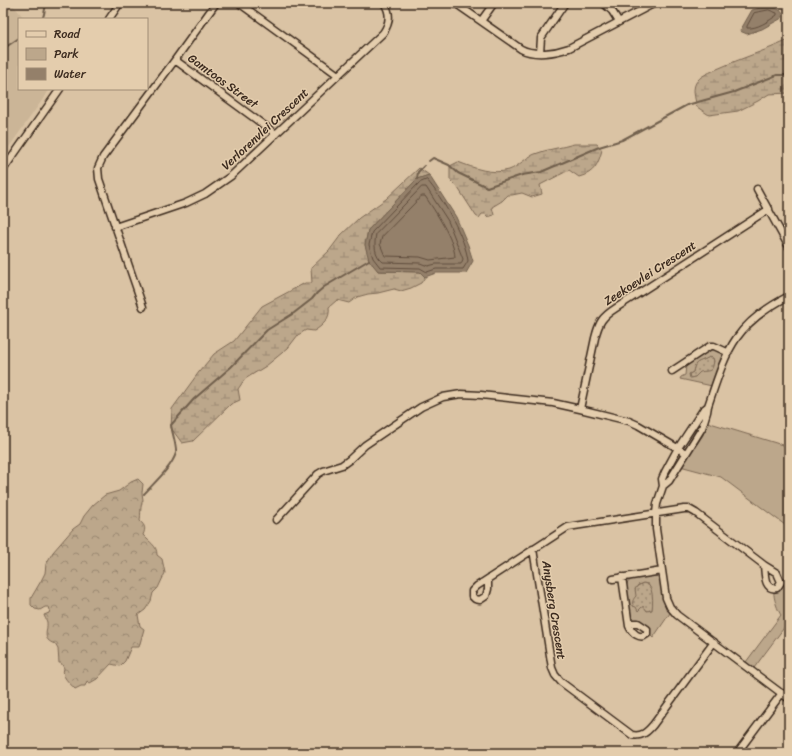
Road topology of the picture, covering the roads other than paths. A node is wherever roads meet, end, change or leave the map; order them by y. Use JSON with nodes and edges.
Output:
{"nodes":[{"id":1,"x":120,"y":3,"type":"edge"},
{"id":2,"x":216,"y":3,"type":"edge"},
{"id":3,"x":239,"y":3,"type":"edge"},
{"id":4,"x":384,"y":3,"type":"edge"},
{"id":5,"x":455,"y":3,"type":"edge"},
{"id":6,"x":494,"y":3,"type":"edge"},
{"id":7,"x":565,"y":3,"type":"edge"},
{"id":8,"x":603,"y":3,"type":"edge"},
{"id":9,"x":654,"y":3,"type":"edge"},
{"id":10,"x":109,"y":18,"type":"edge"},
{"id":11,"x":481,"y":21,"type":"junction"},
{"id":12,"x":619,"y":22,"type":"junction"},
{"id":13,"x":540,"y":53,"type":"junction"},
{"id":14,"x":175,"y":60,"type":"junction"},
{"id":15,"x":338,"y":75,"type":"junction"},
{"id":16,"x":59,"y":90,"type":"edge"},
{"id":17,"x":276,"y":134,"type":"junction"},
{"id":18,"x":3,"y":170,"type":"edge"},
{"id":19,"x":757,"y":189,"type":"dead end"},
{"id":20,"x":769,"y":209,"type":"junction"},
{"id":21,"x":115,"y":227,"type":"junction"},
{"id":22,"x":789,"y":247,"type":"edge"},
{"id":23,"x":789,"y":296,"type":"edge"},
{"id":24,"x":143,"y":307,"type":"dead end"},
{"id":25,"x":727,"y":352,"type":"junction"},
{"id":26,"x":672,"y":371,"type":"dead end"},
{"id":27,"x":708,"y":406,"type":"junction"},
{"id":28,"x":580,"y":409,"type":"junction"},
{"id":29,"x":678,"y":448,"type":"junction"},
{"id":30,"x":686,"y":453,"type":"junction"},
{"id":31,"x":663,"y":486,"type":"junction"},
{"id":32,"x":656,"y":514,"type":"junction"},
{"id":33,"x":276,"y":520,"type":"dead end"},
{"id":34,"x":534,"y":549,"type":"junction"},
{"id":35,"x":764,"y":565,"type":"dead end"},
{"id":36,"x":662,"y":571,"type":"junction"},
{"id":37,"x":622,"y":577,"type":"junction"},
{"id":38,"x":613,"y":579,"type":"dead end"},
{"id":39,"x":488,"y":580,"type":"dead end"},
{"id":40,"x":629,"y":622,"type":"dead end"},
{"id":41,"x":714,"y":642,"type":"junction"},
{"id":42,"x":782,"y":693,"type":"junction"},
{"id":43,"x":789,"y":699,"type":"edge"},
{"id":44,"x":737,"y":753,"type":"edge"}],
"edges":[{"from":1,"to":10,"type":"street"},
{"from":2,"to":14,"type":"street"},
{"from":3,"to":15,"type":"street"},
{"from":4,"to":15,"type":"street","name":"Verlorenvlei Crescent"},
{"from":5,"to":11,"type":"street"},
{"from":6,"to":11,"type":"street"},
{"from":7,"to":13,"type":"street"},
{"from":8,"to":12,"type":"street"},
{"from":9,"to":12,"type":"street"},
{"from":11,"to":13,"type":"street"},
{"from":12,"to":13,"type":"street"},
{"from":14,"to":17,"type":"street","name":"Gamtoos Street"},
{"from":14,"to":21,"type":"street"},
{"from":15,"to":17,"type":"street","name":"Verlorenvlei Crescent"},
{"from":16,"to":18,"type":"street"},
{"from":17,"to":21,"type":"street","name":"Verlorenvlei Crescent"},
{"from":19,"to":20,"type":"street"},
{"from":20,"to":22,"type":"street"},
{"from":20,"to":28,"type":"street","name":"Zeekoevlei Crescent"},
{"from":21,"to":24,"type":"street"},
{"from":23,"to":25,"type":"street"},
{"from":25,"to":26,"type":"street"},
{"from":25,"to":27,"type":"street"},
{"from":27,"to":29,"type":"street"},
{"from":27,"to":30,"type":"street"},
{"from":28,"to":29,"type":"street"},
{"from":28,"to":33,"type":"street"},
{"from":29,"to":30,"type":"street"},
{"from":29,"to":31,"type":"street"},
{"from":30,"to":31,"type":"street"},
{"from":31,"to":32,"type":"street"},
{"from":32,"to":34,"type":"street","name":"Anysberg Crescent"},
{"from":32,"to":35,"type":"street","name":"Anysberg Crescent"},
{"from":32,"to":36,"type":"street"},
{"from":34,"to":39,"type":"street"},
{"from":34,"to":41,"type":"street","name":"Anysberg Crescent"},
{"from":36,"to":37,"type":"street"},
{"from":36,"to":41,"type":"street"},
{"from":37,"to":38,"type":"street"},
{"from":37,"to":40,"type":"street"},
{"from":41,"to":42,"type":"street"},
{"from":42,"to":43,"type":"street"},
{"from":42,"to":44,"type":"street"}]}
